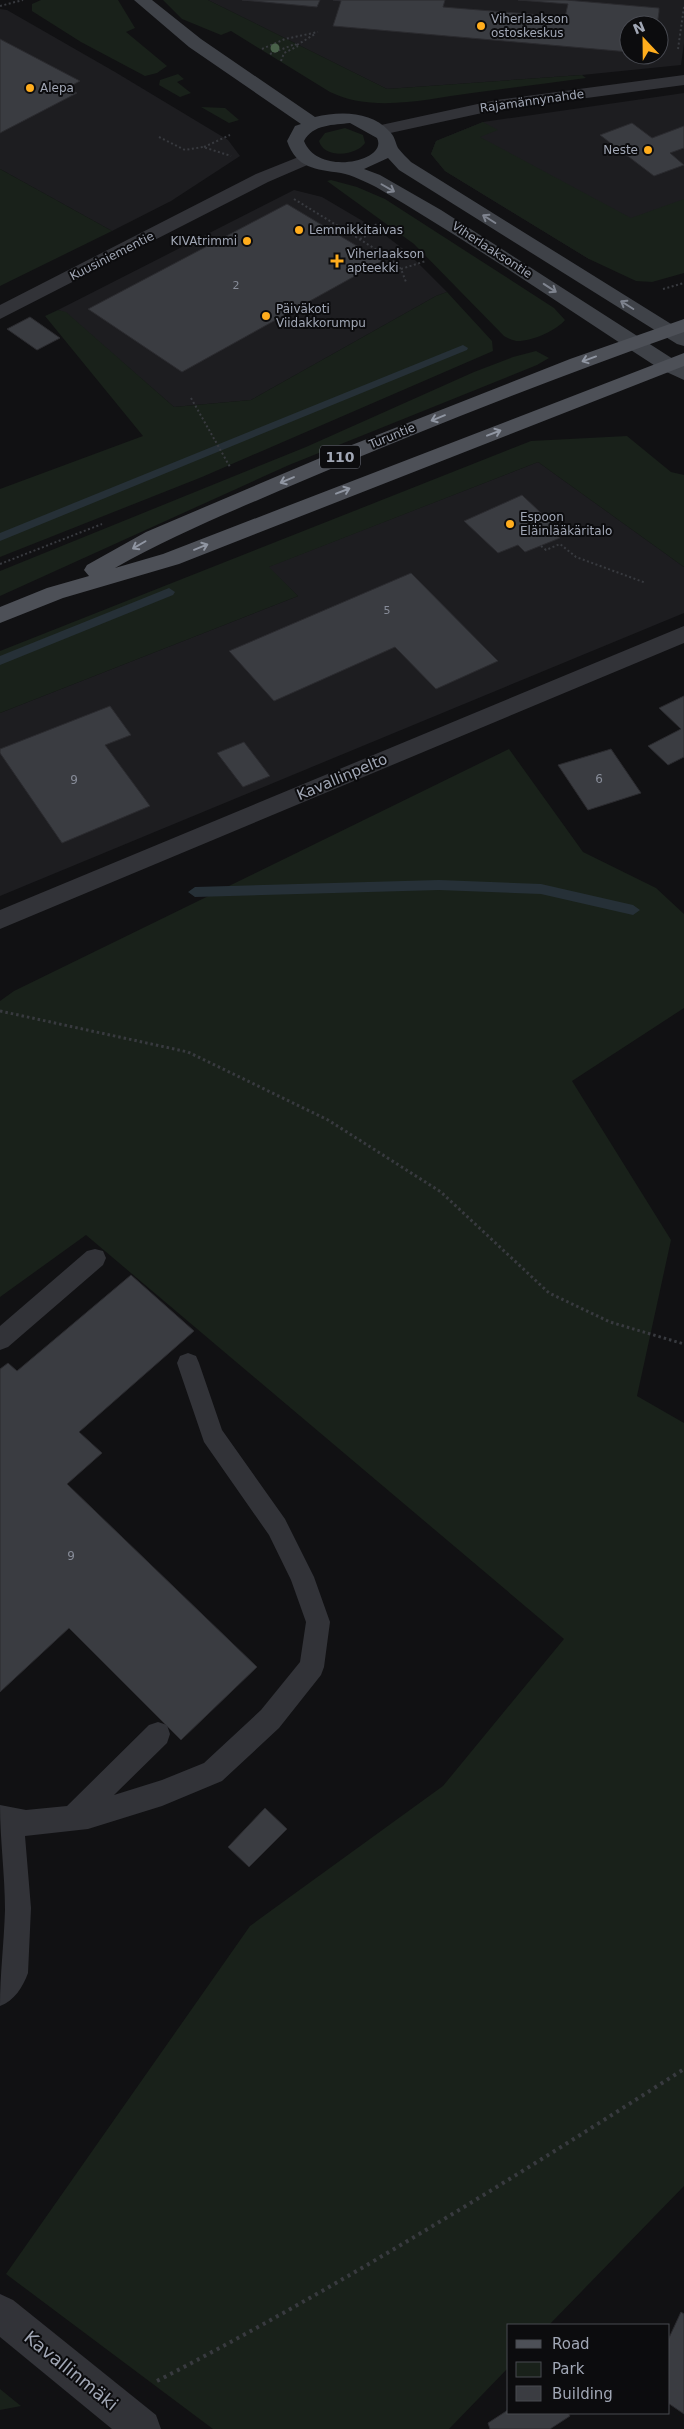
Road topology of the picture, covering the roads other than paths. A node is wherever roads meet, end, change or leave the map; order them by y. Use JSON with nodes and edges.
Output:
{"nodes":[{"id":1,"x":142,"y":0,"type":"edge"},
{"id":2,"x":678,"y":81,"type":"edge"},
{"id":3,"x":312,"y":124,"type":"junction"},
{"id":4,"x":384,"y":138,"type":"junction"},
{"id":5,"x":306,"y":160,"type":"junction"},
{"id":6,"x":344,"y":168,"type":"junction"},
{"id":7,"x":0,"y":313,"type":"edge"},
{"id":8,"x":679,"y":332,"type":"edge"},
{"id":9,"x":635,"y":342,"type":"junction"},
{"id":10,"x":678,"y":366,"type":"edge"},
{"id":11,"x":55,"y":593,"type":"junction"},
{"id":12,"x":0,"y":616,"type":"edge"},
{"id":13,"x":684,"y":634,"type":"edge"},
{"id":14,"x":0,"y":920,"type":"edge"},
{"id":15,"x":95,"y":1258,"type":"dead end"},
{"id":16,"x":0,"y":1340,"type":"edge"},
{"id":17,"x":188,"y":1363,"type":"dead end"},
{"id":18,"x":158,"y":1734,"type":"dead end"},
{"id":19,"x":73,"y":1818,"type":"junction"},
{"id":20,"x":6,"y":1819,"type":"edge"},
{"id":21,"x":0,"y":1993,"type":"edge"},
{"id":22,"x":0,"y":2313,"type":"edge"},
{"id":23,"x":142,"y":2429,"type":"edge"}],
"edges":[{"from":1,"to":3,"type":"street"},
{"from":2,"to":4,"type":"street","name":"Rajamännynahde"},
{"from":3,"to":4,"type":"street"},
{"from":3,"to":5,"type":"street"},
{"from":4,"to":6,"type":"street"},
{"from":8,"to":4,"type":"street","name":"Viherlaaksontie","one_way":true},
{"from":5,"to":6,"type":"street"},
{"from":5,"to":7,"type":"street","name":"Kuusiniementie"},
{"from":6,"to":9,"type":"street","name":"Viherlaaksontie","one_way":true},
{"from":8,"to":9,"type":"main road","name":"Turuntie","number":"110"},
{"from":9,"to":10,"type":"street","name":"Viherlaaksontie"},
{"from":9,"to":11,"type":"main road","name":"Turuntie","number":"110","one_way":true},
{"from":11,"to":10,"type":"main road","name":"Turuntie","number":"110","one_way":true},
{"from":11,"to":12,"type":"main road","name":"Turuntie","number":"110"},
{"from":13,"to":14,"type":"street","name":"Kavallinpelto"},
{"from":15,"to":16,"type":"lane"},
{"from":17,"to":19,"type":"lane"},
{"from":18,"to":19,"type":"lane"},
{"from":19,"to":20,"type":"lane"},
{"from":20,"to":21,"type":"lane"},
{"from":22,"to":23,"type":"street","name":"Kavallinmäki"}]}
